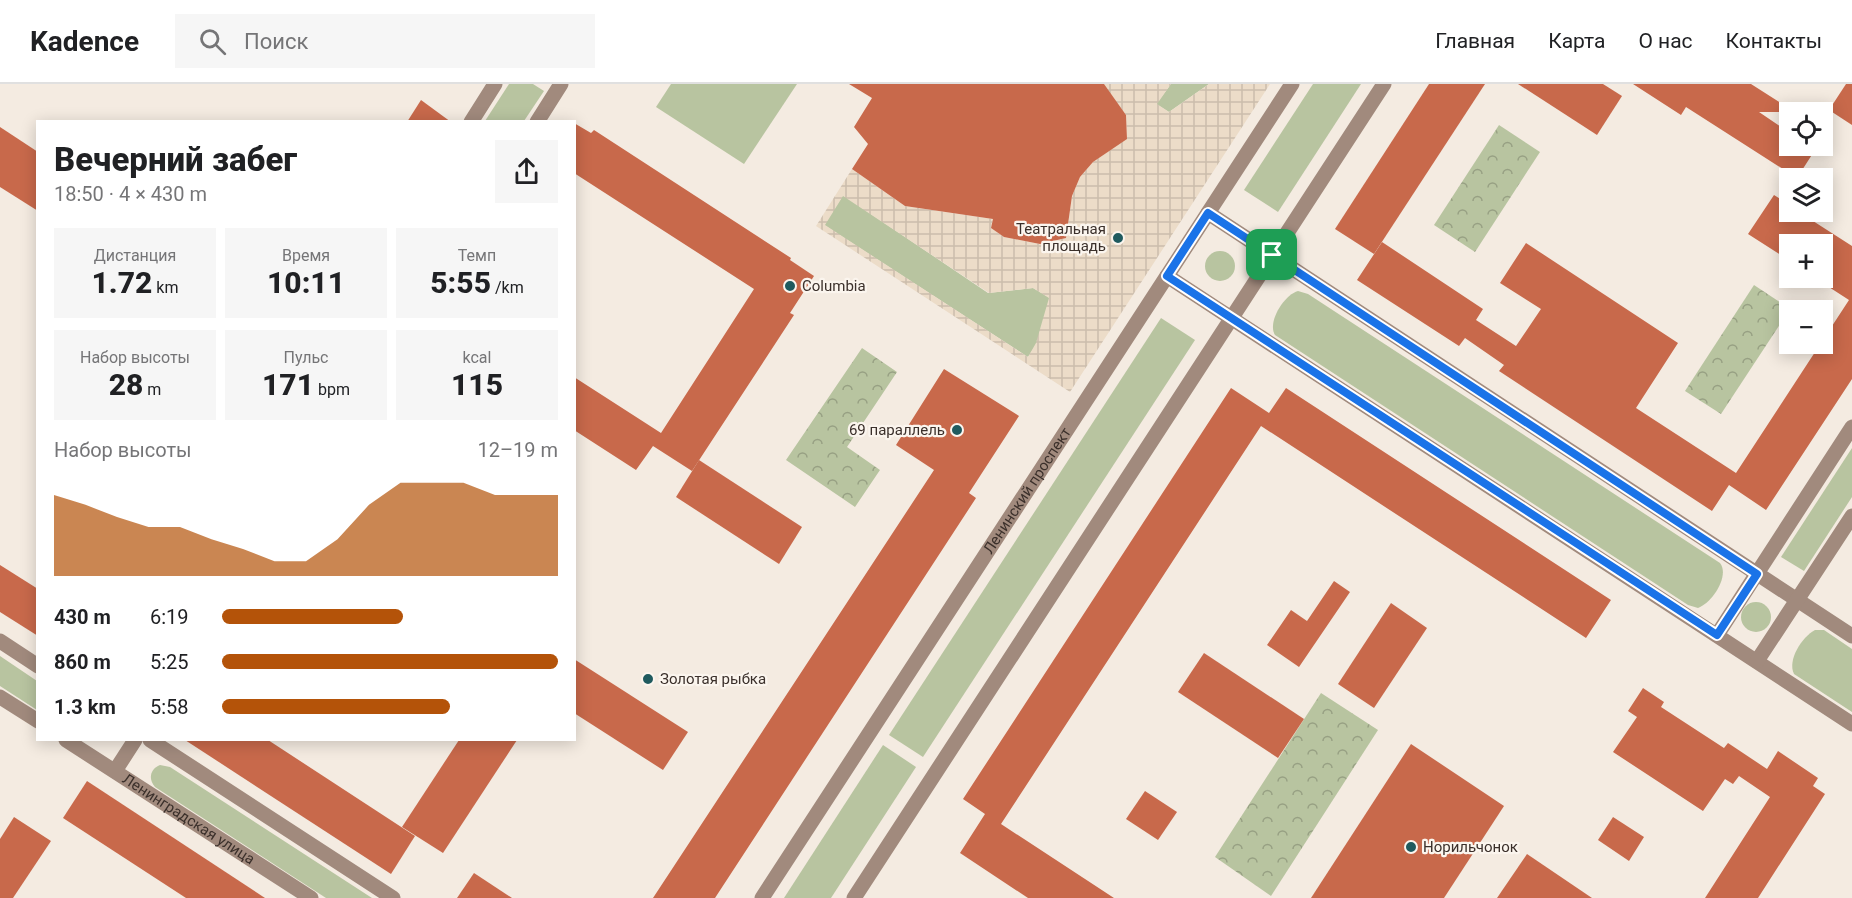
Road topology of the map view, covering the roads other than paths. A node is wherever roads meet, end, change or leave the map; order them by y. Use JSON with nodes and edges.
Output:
{"nodes":[{"id":1,"x":495,"y":84,"type":"edge"},
{"id":2,"x":561,"y":84,"type":"edge"},
{"id":3,"x":1292,"y":84,"type":"edge"},
{"id":4,"x":1384,"y":84,"type":"edge"},
{"id":5,"x":472,"y":120,"type":"edge"},
{"id":6,"x":538,"y":120,"type":"edge"},
{"id":7,"x":1208,"y":213,"type":"junction"},
{"id":8,"x":1272,"y":255,"type":"junction"},
{"id":9,"x":1167,"y":276,"type":"junction"},
{"id":10,"x":1231,"y":318,"type":"junction"},
{"id":11,"x":1852,"y":427,"type":"edge"},
{"id":12,"x":1852,"y":516,"type":"edge"},
{"id":13,"x":1757,"y":574,"type":"junction"},
{"id":14,"x":1797,"y":600,"type":"junction"},
{"id":15,"x":1717,"y":635,"type":"junction"},
{"id":16,"x":1852,"y":636,"type":"edge"},
{"id":17,"x":0,"y":641,"type":"edge"},
{"id":18,"x":1757,"y":662,"type":"junction"},
{"id":19,"x":36,"y":665,"type":"edge"},
{"id":20,"x":0,"y":697,"type":"edge"},
{"id":21,"x":36,"y":720,"type":"edge"},
{"id":22,"x":1852,"y":724,"type":"edge"},
{"id":23,"x":69,"y":741,"type":"edge"},
{"id":24,"x":134,"y":741,"type":"edge"},
{"id":25,"x":152,"y":741,"type":"edge"},
{"id":26,"x":115,"y":771,"type":"junction"},
{"id":27,"x":311,"y":898,"type":"edge"},
{"id":28,"x":393,"y":898,"type":"edge"},
{"id":29,"x":762,"y":898,"type":"edge"},
{"id":30,"x":854,"y":898,"type":"edge"}],
"edges":[{"from":1,"to":5,"type":"street"},
{"from":2,"to":6,"type":"street"},
{"from":3,"to":7,"type":"street","name":"Ленинский проспект"},
{"from":4,"to":8,"type":"street"},
{"from":7,"to":8,"type":"street"},
{"from":7,"to":9,"type":"street","name":"Ленинский проспект"},
{"from":8,"to":10,"type":"street"},
{"from":8,"to":13,"type":"street"},
{"from":9,"to":10,"type":"street"},
{"from":9,"to":29,"type":"street","name":"Ленинский проспект"},
{"from":10,"to":15,"type":"street"},
{"from":10,"to":30,"type":"street"},
{"from":11,"to":13,"type":"street"},
{"from":12,"to":14,"type":"street"},
{"from":13,"to":14,"type":"street"},
{"from":13,"to":15,"type":"street"},
{"from":14,"to":16,"type":"street"},
{"from":14,"to":18,"type":"street"},
{"from":15,"to":18,"type":"street"},
{"from":17,"to":19,"type":"street"},
{"from":18,"to":22,"type":"street"},
{"from":20,"to":21,"type":"street"},
{"from":23,"to":26,"type":"street","name":"Ленинградская улица"},
{"from":24,"to":26,"type":"street"},
{"from":25,"to":28,"type":"street"},
{"from":26,"to":27,"type":"street","name":"Ленинградская улица"}]}
